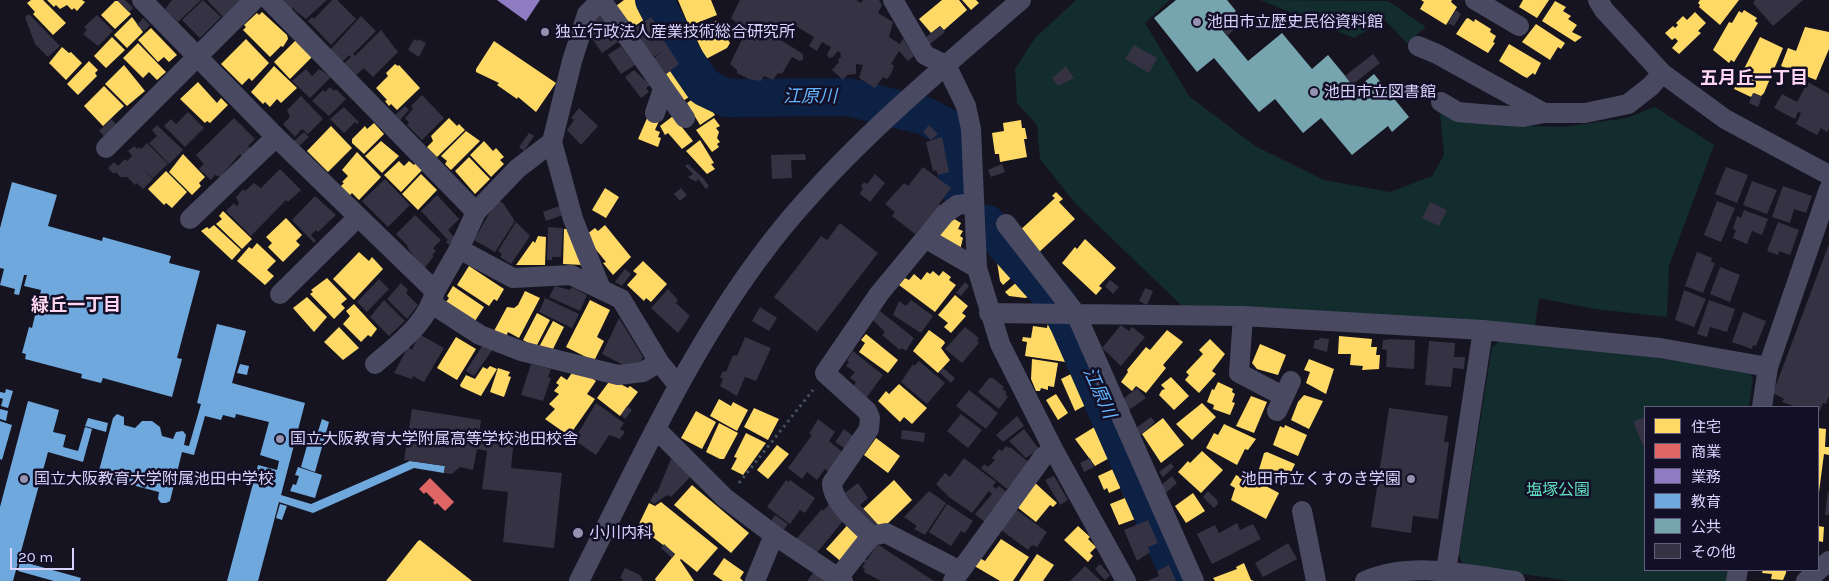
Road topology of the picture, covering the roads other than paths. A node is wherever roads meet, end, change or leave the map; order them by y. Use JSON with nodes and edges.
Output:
{"nodes":[{"id":1,"x":142,"y":0,"type":"edge"},
{"id":2,"x":254,"y":0,"type":"edge"},
{"id":3,"x":269,"y":0,"type":"edge"},
{"id":4,"x":601,"y":0,"type":"edge"},
{"id":5,"x":893,"y":0,"type":"edge"},
{"id":6,"x":1022,"y":0,"type":"edge"},
{"id":7,"x":1476,"y":0,"type":"edge"},
{"id":8,"x":1598,"y":0,"type":"edge"},
{"id":9,"x":1503,"y":7,"type":"edge"},
{"id":10,"x":1519,"y":26,"type":"dead end"},
{"id":11,"x":1418,"y":46,"type":"dead end"},
{"id":12,"x":198,"y":56,"type":"junction"},
{"id":13,"x":946,"y":65,"type":"junction"},
{"id":14,"x":1662,"y":73,"type":"junction"},
{"id":15,"x":663,"y":89,"type":"junction"},
{"id":16,"x":1442,"y":102,"type":"dead end"},
{"id":17,"x":655,"y":113,"type":"dead end"},
{"id":18,"x":1544,"y":113,"type":"junction"},
{"id":19,"x":686,"y":118,"type":"dead end"},
{"id":20,"x":276,"y":137,"type":"junction"},
{"id":21,"x":552,"y":142,"type":"junction"},
{"id":22,"x":106,"y":148,"type":"dead end"},
{"id":23,"x":1829,"y":175,"type":"edge"},
{"id":24,"x":1829,"y":189,"type":"edge"},
{"id":25,"x":974,"y":203,"type":"junction"},
{"id":26,"x":476,"y":212,"type":"junction"},
{"id":27,"x":358,"y":217,"type":"junction"},
{"id":28,"x":190,"y":219,"type":"dead end"},
{"id":29,"x":1006,"y":224,"type":"dead end"},
{"id":30,"x":925,"y":238,"type":"junction"},
{"id":31,"x":459,"y":249,"type":"junction"},
{"id":32,"x":977,"y":268,"type":"junction"},
{"id":33,"x":601,"y":289,"type":"junction"},
{"id":34,"x":280,"y":294,"type":"dead end"},
{"id":35,"x":433,"y":297,"type":"junction"},
{"id":36,"x":989,"y":313,"type":"junction"},
{"id":37,"x":1067,"y":314,"type":"junction"},
{"id":38,"x":1243,"y":316,"type":"junction"},
{"id":39,"x":1483,"y":330,"type":"junction"},
{"id":40,"x":659,"y":362,"type":"junction"},
{"id":41,"x":375,"y":364,"type":"dead end"},
{"id":42,"x":1768,"y":367,"type":"junction"},
{"id":43,"x":678,"y":385,"type":"junction"},
{"id":44,"x":1284,"y":396,"type":"dead end"},
{"id":45,"x":1762,"y":406,"type":"edge"},
{"id":46,"x":656,"y":429,"type":"junction"},
{"id":47,"x":1053,"y":449,"type":"junction"},
{"id":48,"x":1302,"y":511,"type":"dead end"},
{"id":49,"x":774,"y":534,"type":"junction"},
{"id":50,"x":871,"y":536,"type":"junction"},
{"id":51,"x":1829,"y":561,"type":"edge"},
{"id":52,"x":1819,"y":570,"type":"edge"},
{"id":53,"x":1446,"y":571,"type":"junction"},
{"id":54,"x":1818,"y":571,"type":"edge"},
{"id":55,"x":956,"y":576,"type":"edge"},
{"id":56,"x":1424,"y":576,"type":"edge"},
{"id":57,"x":840,"y":579,"type":"edge"},
{"id":58,"x":579,"y":581,"type":"edge"},
{"id":59,"x":755,"y":581,"type":"edge"},
{"id":60,"x":1126,"y":581,"type":"edge"},
{"id":61,"x":1194,"y":581,"type":"edge"},
{"id":62,"x":1316,"y":581,"type":"edge"},
{"id":63,"x":1365,"y":581,"type":"edge"},
{"id":64,"x":1515,"y":581,"type":"edge"},
{"id":65,"x":1806,"y":581,"type":"edge"}],
"edges":[{"from":1,"to":12,"type":"street"},
{"from":2,"to":12,"type":"street"},
{"from":3,"to":26,"type":"street"},
{"from":4,"to":15,"type":"street"},
{"from":4,"to":21,"type":"street"},
{"from":5,"to":13,"type":"street"},
{"from":6,"to":13,"type":"street"},
{"from":7,"to":9,"type":"street"},
{"from":8,"to":14,"type":"street"},
{"from":9,"to":10,"type":"street"},
{"from":11,"to":18,"type":"street"},
{"from":12,"to":20,"type":"street"},
{"from":12,"to":22,"type":"street"},
{"from":13,"to":25,"type":"street"},
{"from":13,"to":43,"type":"street"},
{"from":14,"to":18,"type":"street"},
{"from":14,"to":23,"type":"street"},
{"from":15,"to":17,"type":"street"},
{"from":15,"to":19,"type":"street"},
{"from":16,"to":18,"type":"street"},
{"from":20,"to":27,"type":"street"},
{"from":20,"to":28,"type":"street"},
{"from":21,"to":26,"type":"street"},
{"from":21,"to":33,"type":"street"},
{"from":24,"to":42,"type":"street"},
{"from":25,"to":30,"type":"street"},
{"from":25,"to":32,"type":"street"},
{"from":26,"to":31,"type":"street"},
{"from":27,"to":34,"type":"street"},
{"from":27,"to":35,"type":"street"},
{"from":29,"to":37,"type":"street"},
{"from":30,"to":32,"type":"street"},
{"from":30,"to":50,"type":"street"},
{"from":31,"to":33,"type":"street"},
{"from":31,"to":35,"type":"street"},
{"from":32,"to":36,"type":"street"},
{"from":33,"to":40,"type":"street"},
{"from":35,"to":40,"type":"street"},
{"from":35,"to":41,"type":"street"},
{"from":36,"to":37,"type":"street"},
{"from":36,"to":47,"type":"street"},
{"from":37,"to":38,"type":"street"},
{"from":37,"to":61,"type":"street"},
{"from":38,"to":39,"type":"street"},
{"from":38,"to":44,"type":"street"},
{"from":39,"to":42,"type":"street"},
{"from":39,"to":53,"type":"street"},
{"from":40,"to":43,"type":"street"},
{"from":42,"to":45,"type":"street"},
{"from":43,"to":46,"type":"street"},
{"from":46,"to":49,"type":"street"},
{"from":46,"to":58,"type":"street"},
{"from":47,"to":55,"type":"street"},
{"from":47,"to":60,"type":"street"},
{"from":48,"to":62,"type":"street"},
{"from":49,"to":57,"type":"street"},
{"from":49,"to":59,"type":"street"},
{"from":50,"to":55,"type":"street"},
{"from":50,"to":57,"type":"street"},
{"from":51,"to":52,"type":"street"},
{"from":53,"to":56,"type":"street"},
{"from":53,"to":64,"type":"street"},
{"from":54,"to":65,"type":"street"},
{"from":56,"to":63,"type":"street"}]}
